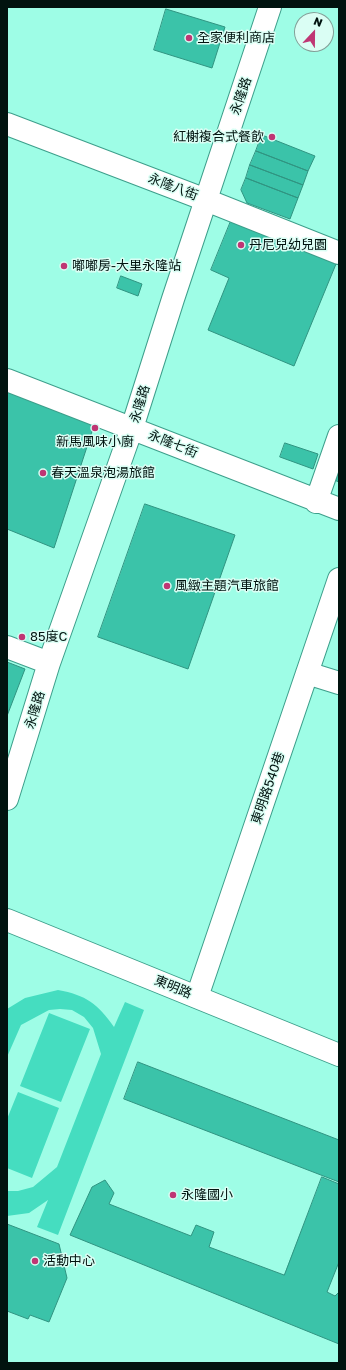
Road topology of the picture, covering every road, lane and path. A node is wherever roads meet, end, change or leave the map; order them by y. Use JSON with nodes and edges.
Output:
{"nodes":[{"id":1,"x":270,"y":7,"type":"edge"},
{"id":2,"x":7,"y":124,"type":"edge"},
{"id":3,"x":206,"y":200,"type":"junction"},
{"id":4,"x":339,"y":253,"type":"edge"},
{"id":5,"x":7,"y":380,"type":"edge"},
{"id":6,"x":132,"y":428,"type":"junction"},
{"id":7,"x":339,"y":436,"type":"edge"},
{"id":8,"x":316,"y":502,"type":"junction"},
{"id":9,"x":339,"y":509,"type":"edge"},
{"id":10,"x":339,"y":579,"type":"edge"},
{"id":11,"x":7,"y":647,"type":"edge"},
{"id":12,"x":49,"y":663,"type":"junction"},
{"id":13,"x":307,"y":673,"type":"junction"},
{"id":14,"x":339,"y":683,"type":"edge"},
{"id":15,"x":7,"y":799,"type":"edge"},
{"id":16,"x":7,"y":920,"type":"edge"},
{"id":17,"x":197,"y":997,"type":"junction"},
{"id":18,"x":339,"y":1055,"type":"edge"}],
"edges":[{"from":1,"to":3,"type":"street","name":"永隆路"},
{"from":2,"to":3,"type":"street","name":"永隆八街"},
{"from":3,"to":4,"type":"street","name":"永隆八街"},
{"from":3,"to":6,"type":"street","name":"永隆路"},
{"from":5,"to":6,"type":"street","name":"永隆七街"},
{"from":6,"to":8,"type":"street","name":"永隆七街"},
{"from":6,"to":12,"type":"street","name":"永隆路"},
{"from":7,"to":8,"type":"street"},
{"from":8,"to":9,"type":"street","name":"永隆七街"},
{"from":10,"to":13,"type":"street","name":"東明路540巷"},
{"from":11,"to":12,"type":"street"},
{"from":12,"to":15,"type":"street","name":"永隆路"},
{"from":13,"to":14,"type":"street"},
{"from":13,"to":17,"type":"street","name":"東明路540巷"},
{"from":16,"to":17,"type":"street","name":"東明路"},
{"from":17,"to":18,"type":"street","name":"東明路"}]}
